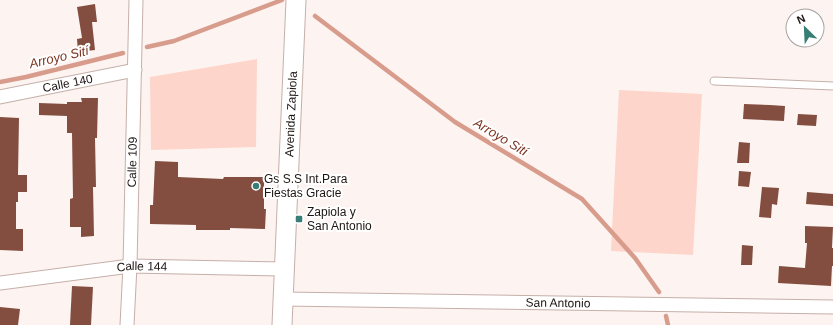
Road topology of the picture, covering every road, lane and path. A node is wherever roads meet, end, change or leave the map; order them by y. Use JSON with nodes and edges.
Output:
{"nodes":[{"id":1,"x":136,"y":0,"type":"edge"},
{"id":2,"x":296,"y":0,"type":"edge"},
{"id":3,"x":135,"y":70,"type":"junction"},
{"id":4,"x":714,"y":81,"type":"dead end"},
{"id":5,"x":833,"y":86,"type":"edge"},
{"id":6,"x":0,"y":97,"type":"edge"},
{"id":7,"x":130,"y":266,"type":"junction"},
{"id":8,"x":285,"y":269,"type":"junction"},
{"id":9,"x":0,"y":283,"type":"edge"},
{"id":10,"x":284,"y":299,"type":"junction"},
{"id":11,"x":833,"y":306,"type":"edge"},
{"id":12,"x":127,"y":325,"type":"edge"},
{"id":13,"x":282,"y":325,"type":"edge"}],
"edges":[{"from":1,"to":3,"type":"street","name":"Calle 109"},
{"from":2,"to":8,"type":"main road","name":"Avenida Zapiola"},
{"from":3,"to":6,"type":"street","name":"Calle 140"},
{"from":3,"to":7,"type":"street","name":"Calle 109"},
{"from":4,"to":5,"type":"lane"},
{"from":7,"to":8,"type":"street","name":"Calle 144"},
{"from":7,"to":9,"type":"street","name":"Calle 144"},
{"from":7,"to":12,"type":"street","name":"Calle 109"},
{"from":8,"to":10,"type":"main road","name":"Avenida Zapiola"},
{"from":10,"to":11,"type":"street","name":"San Antonio"},
{"from":10,"to":13,"type":"main road","name":"Avenida Zapiola"}]}
